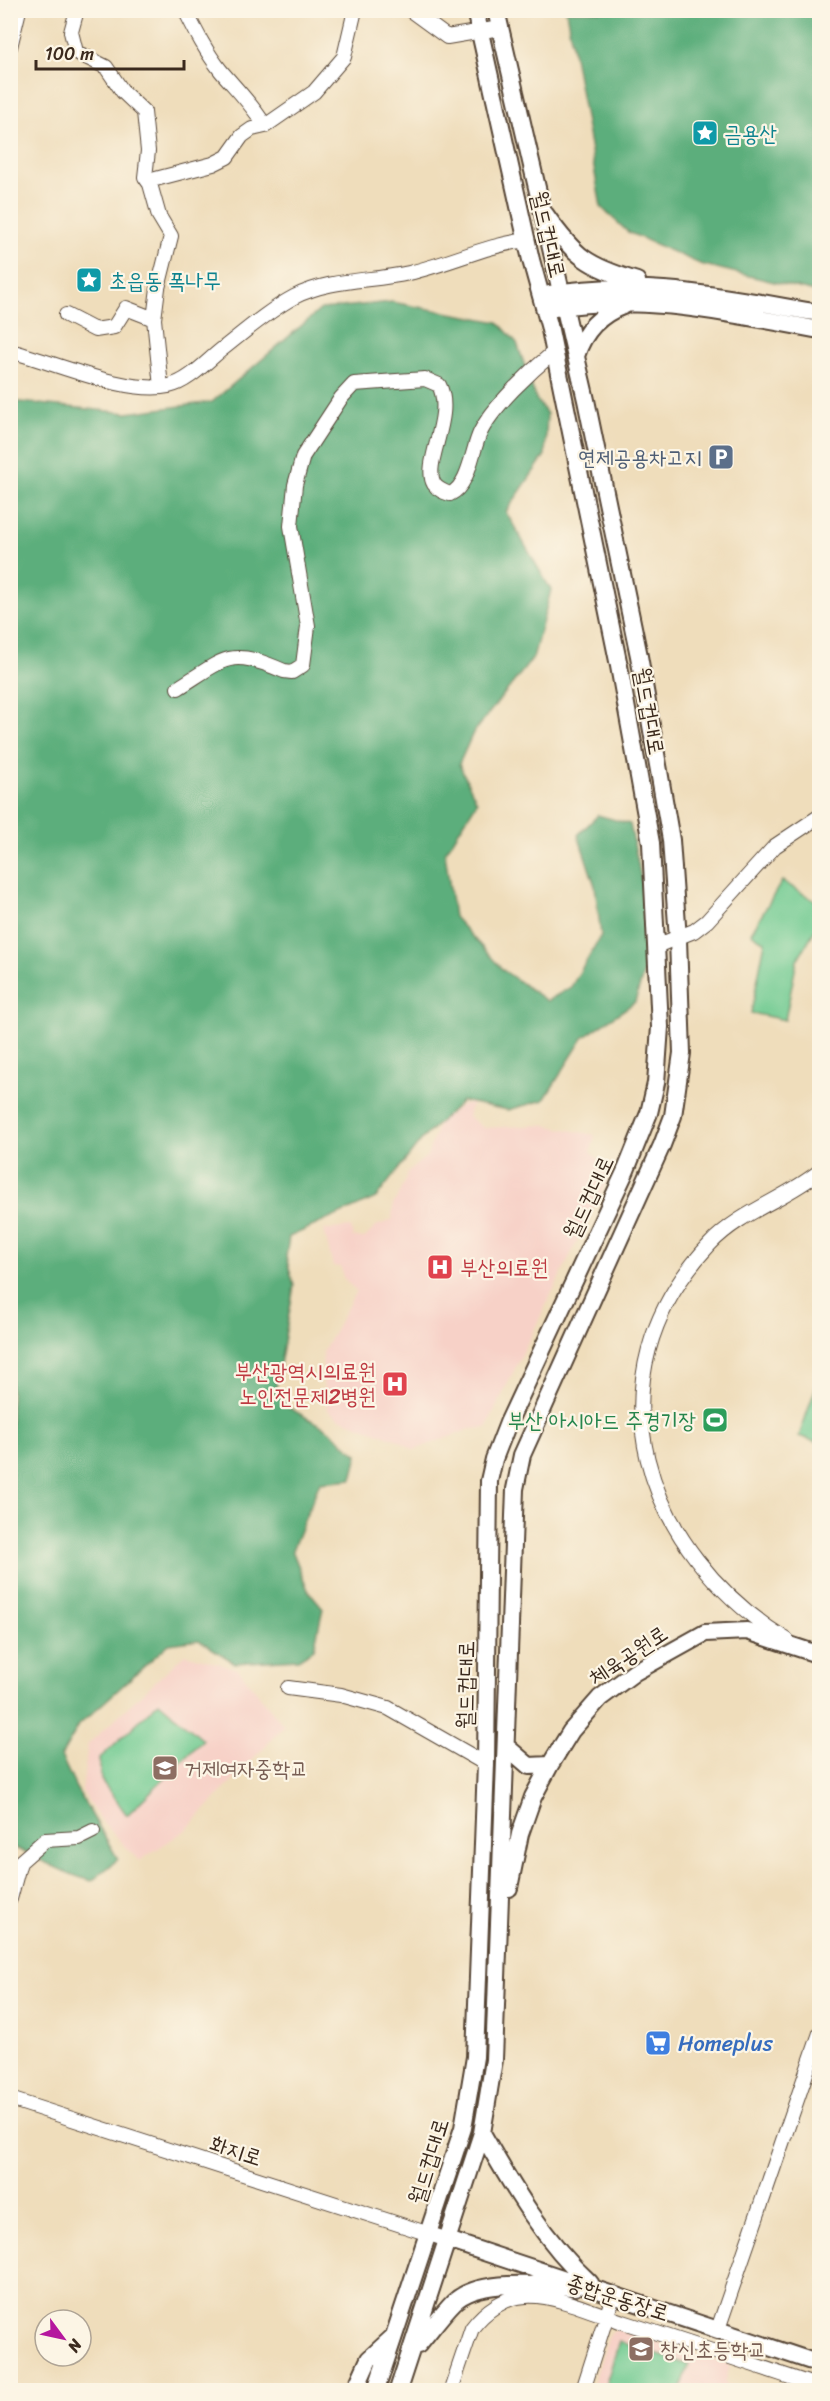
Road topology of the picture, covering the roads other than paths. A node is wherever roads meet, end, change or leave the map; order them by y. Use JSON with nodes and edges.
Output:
{"nodes":[{"id":1,"x":20,"y":10,"type":"edge"},
{"id":2,"x":77,"y":10,"type":"edge"},
{"id":3,"x":185,"y":10,"type":"edge"},
{"id":4,"x":355,"y":10,"type":"edge"},
{"id":5,"x":410,"y":10,"type":"edge"},
{"id":6,"x":475,"y":10,"type":"edge"},
{"id":7,"x":496,"y":10,"type":"edge"},
{"id":8,"x":500,"y":28,"type":"junction"},
{"id":9,"x":479,"y":31,"type":"junction"},
{"id":10,"x":10,"y":47,"type":"edge"},
{"id":11,"x":266,"y":126,"type":"junction"},
{"id":12,"x":148,"y":181,"type":"junction"},
{"id":13,"x":540,"y":207,"type":"junction"},
{"id":14,"x":527,"y":240,"type":"junction"},
{"id":15,"x":664,"y":288,"type":"junction"},
{"id":16,"x":562,"y":299,"type":"junction"},
{"id":17,"x":633,"y":302,"type":"junction"},
{"id":18,"x":543,"y":303,"type":"junction"},
{"id":19,"x":819,"y":313,"type":"edge"},
{"id":20,"x":66,"y":315,"type":"dead end"},
{"id":21,"x":154,"y":320,"type":"junction"},
{"id":22,"x":819,"y":330,"type":"edge"},
{"id":23,"x":10,"y":351,"type":"edge"},
{"id":24,"x":554,"y":352,"type":"junction"},
{"id":25,"x":576,"y":356,"type":"junction"},
{"id":26,"x":160,"y":387,"type":"junction"},
{"id":27,"x":178,"y":688,"type":"dead end"},
{"id":28,"x":819,"y":816,"type":"edge"},
{"id":29,"x":678,"y":939,"type":"junction"},
{"id":30,"x":656,"y":946,"type":"junction"},
{"id":31,"x":819,"y":1171,"type":"edge"},
{"id":32,"x":798,"y":1647,"type":"junction"},
{"id":33,"x":819,"y":1654,"type":"edge"},
{"id":34,"x":288,"y":1688,"type":"dead end"},
{"id":35,"x":507,"y":1747,"type":"junction"},
{"id":36,"x":486,"y":1764,"type":"junction"},
{"id":37,"x":550,"y":1765,"type":"junction"},
{"id":38,"x":93,"y":1831,"type":"dead end"},
{"id":39,"x":10,"y":1899,"type":"edge"},
{"id":40,"x":500,"y":1927,"type":"junction"},
{"id":41,"x":819,"y":2033,"type":"edge"},
{"id":42,"x":10,"y":2099,"type":"edge"},
{"id":43,"x":482,"y":2133,"type":"junction"},
{"id":44,"x":429,"y":2235,"type":"junction"},
{"id":45,"x":448,"y":2240,"type":"junction"},
{"id":46,"x":595,"y":2287,"type":"junction"},
{"id":47,"x":614,"y":2293,"type":"junction"},
{"id":48,"x":606,"y":2316,"type":"junction"},
{"id":49,"x":718,"y":2329,"type":"junction"},
{"id":50,"x":396,"y":2334,"type":"junction"},
{"id":51,"x":412,"y":2353,"type":"junction"},
{"id":52,"x":819,"y":2364,"type":"edge"},
{"id":53,"x":793,"y":2385,"type":"edge"},
{"id":54,"x":819,"y":2387,"type":"edge"},
{"id":55,"x":355,"y":2391,"type":"edge"},
{"id":56,"x":376,"y":2391,"type":"edge"},
{"id":57,"x":398,"y":2391,"type":"edge"},
{"id":58,"x":452,"y":2391,"type":"edge"},
{"id":59,"x":582,"y":2391,"type":"edge"}],
"edges":[{"from":1,"to":10,"type":"street"},
{"from":2,"to":12,"type":"street"},
{"from":3,"to":11,"type":"street"},
{"from":4,"to":11,"type":"street"},
{"from":5,"to":9,"type":"street"},
{"from":6,"to":9,"type":"main road","name":"월드컵대로"},
{"from":7,"to":8,"type":"main road","name":"월드컵대로"},
{"from":8,"to":9,"type":"street"},
{"from":8,"to":13,"type":"main road","name":"월드컵대로"},
{"from":9,"to":14,"type":"main road","name":"월드컵대로"},
{"from":11,"to":12,"type":"street"},
{"from":12,"to":21,"type":"street"},
{"from":13,"to":15,"type":"main road"},
{"from":13,"to":16,"type":"main road","name":"월드컵대로"},
{"from":14,"to":18,"type":"main road","name":"월드컵대로"},
{"from":14,"to":26,"type":"street"},
{"from":15,"to":16,"type":"main road"},
{"from":15,"to":19,"type":"main road"},
{"from":16,"to":17,"type":"main road"},
{"from":16,"to":18,"type":"main road"},
{"from":16,"to":25,"type":"main road","name":"월드컵대로"},
{"from":17,"to":22,"type":"main road"},
{"from":17,"to":25,"type":"main road"},
{"from":18,"to":24,"type":"main road","name":"월드컵대로"},
{"from":20,"to":21,"type":"street"},
{"from":21,"to":26,"type":"street"},
{"from":23,"to":26,"type":"street"},
{"from":24,"to":27,"type":"street"},
{"from":24,"to":30,"type":"main road","name":"월드컵대로"},
{"from":25,"to":29,"type":"main road","name":"월드컵대로"},
{"from":28,"to":29,"type":"street"},
{"from":29,"to":30,"type":"street"},
{"from":29,"to":35,"type":"main road","name":"월드컵대로"},
{"from":30,"to":36,"type":"main road","name":"월드컵대로"},
{"from":31,"to":32,"type":"street"},
{"from":32,"to":33,"type":"main road","name":"체육공원로"},
{"from":32,"to":37,"type":"main road","name":"체육공원로"},
{"from":34,"to":36,"type":"street"},
{"from":35,"to":37,"type":"main road"},
{"from":35,"to":40,"type":"main road","name":"월드컵대로"},
{"from":36,"to":44,"type":"main road","name":"월드컵대로"},
{"from":37,"to":40,"type":"main road","name":"체육공원로"},
{"from":38,"to":39,"type":"street"},
{"from":40,"to":43,"type":"main road","name":"월드컵대로"},
{"from":41,"to":49,"type":"street"},
{"from":42,"to":44,"type":"street","name":"화지로"},
{"from":43,"to":45,"type":"main road","name":"월드컵대로"},
{"from":43,"to":46,"type":"main road"},
{"from":44,"to":45,"type":"street","name":"화지로"},
{"from":44,"to":50,"type":"main road","name":"월드컵대로"},
{"from":45,"to":46,"type":"main road","name":"종합운동장로"},
{"from":45,"to":51,"type":"main road","name":"월드컵대로"},
{"from":46,"to":47,"type":"main road","name":"종합운동장로"},
{"from":46,"to":51,"type":"main road"},
{"from":47,"to":48,"type":"street"},
{"from":47,"to":49,"type":"main road","name":"종합운동장로"},
{"from":48,"to":53,"type":"street","name":"종합운동장로"},
{"from":48,"to":58,"type":"street","name":"종합운동장로"},
{"from":48,"to":59,"type":"street"},
{"from":49,"to":52,"type":"main road","name":"종합운동장로"},
{"from":50,"to":55,"type":"main road"},
{"from":50,"to":56,"type":"main road","name":"월드컵대로"},
{"from":51,"to":57,"type":"main road","name":"월드컵대로"},
{"from":53,"to":54,"type":"street","name":"종합운동장로"}]}
